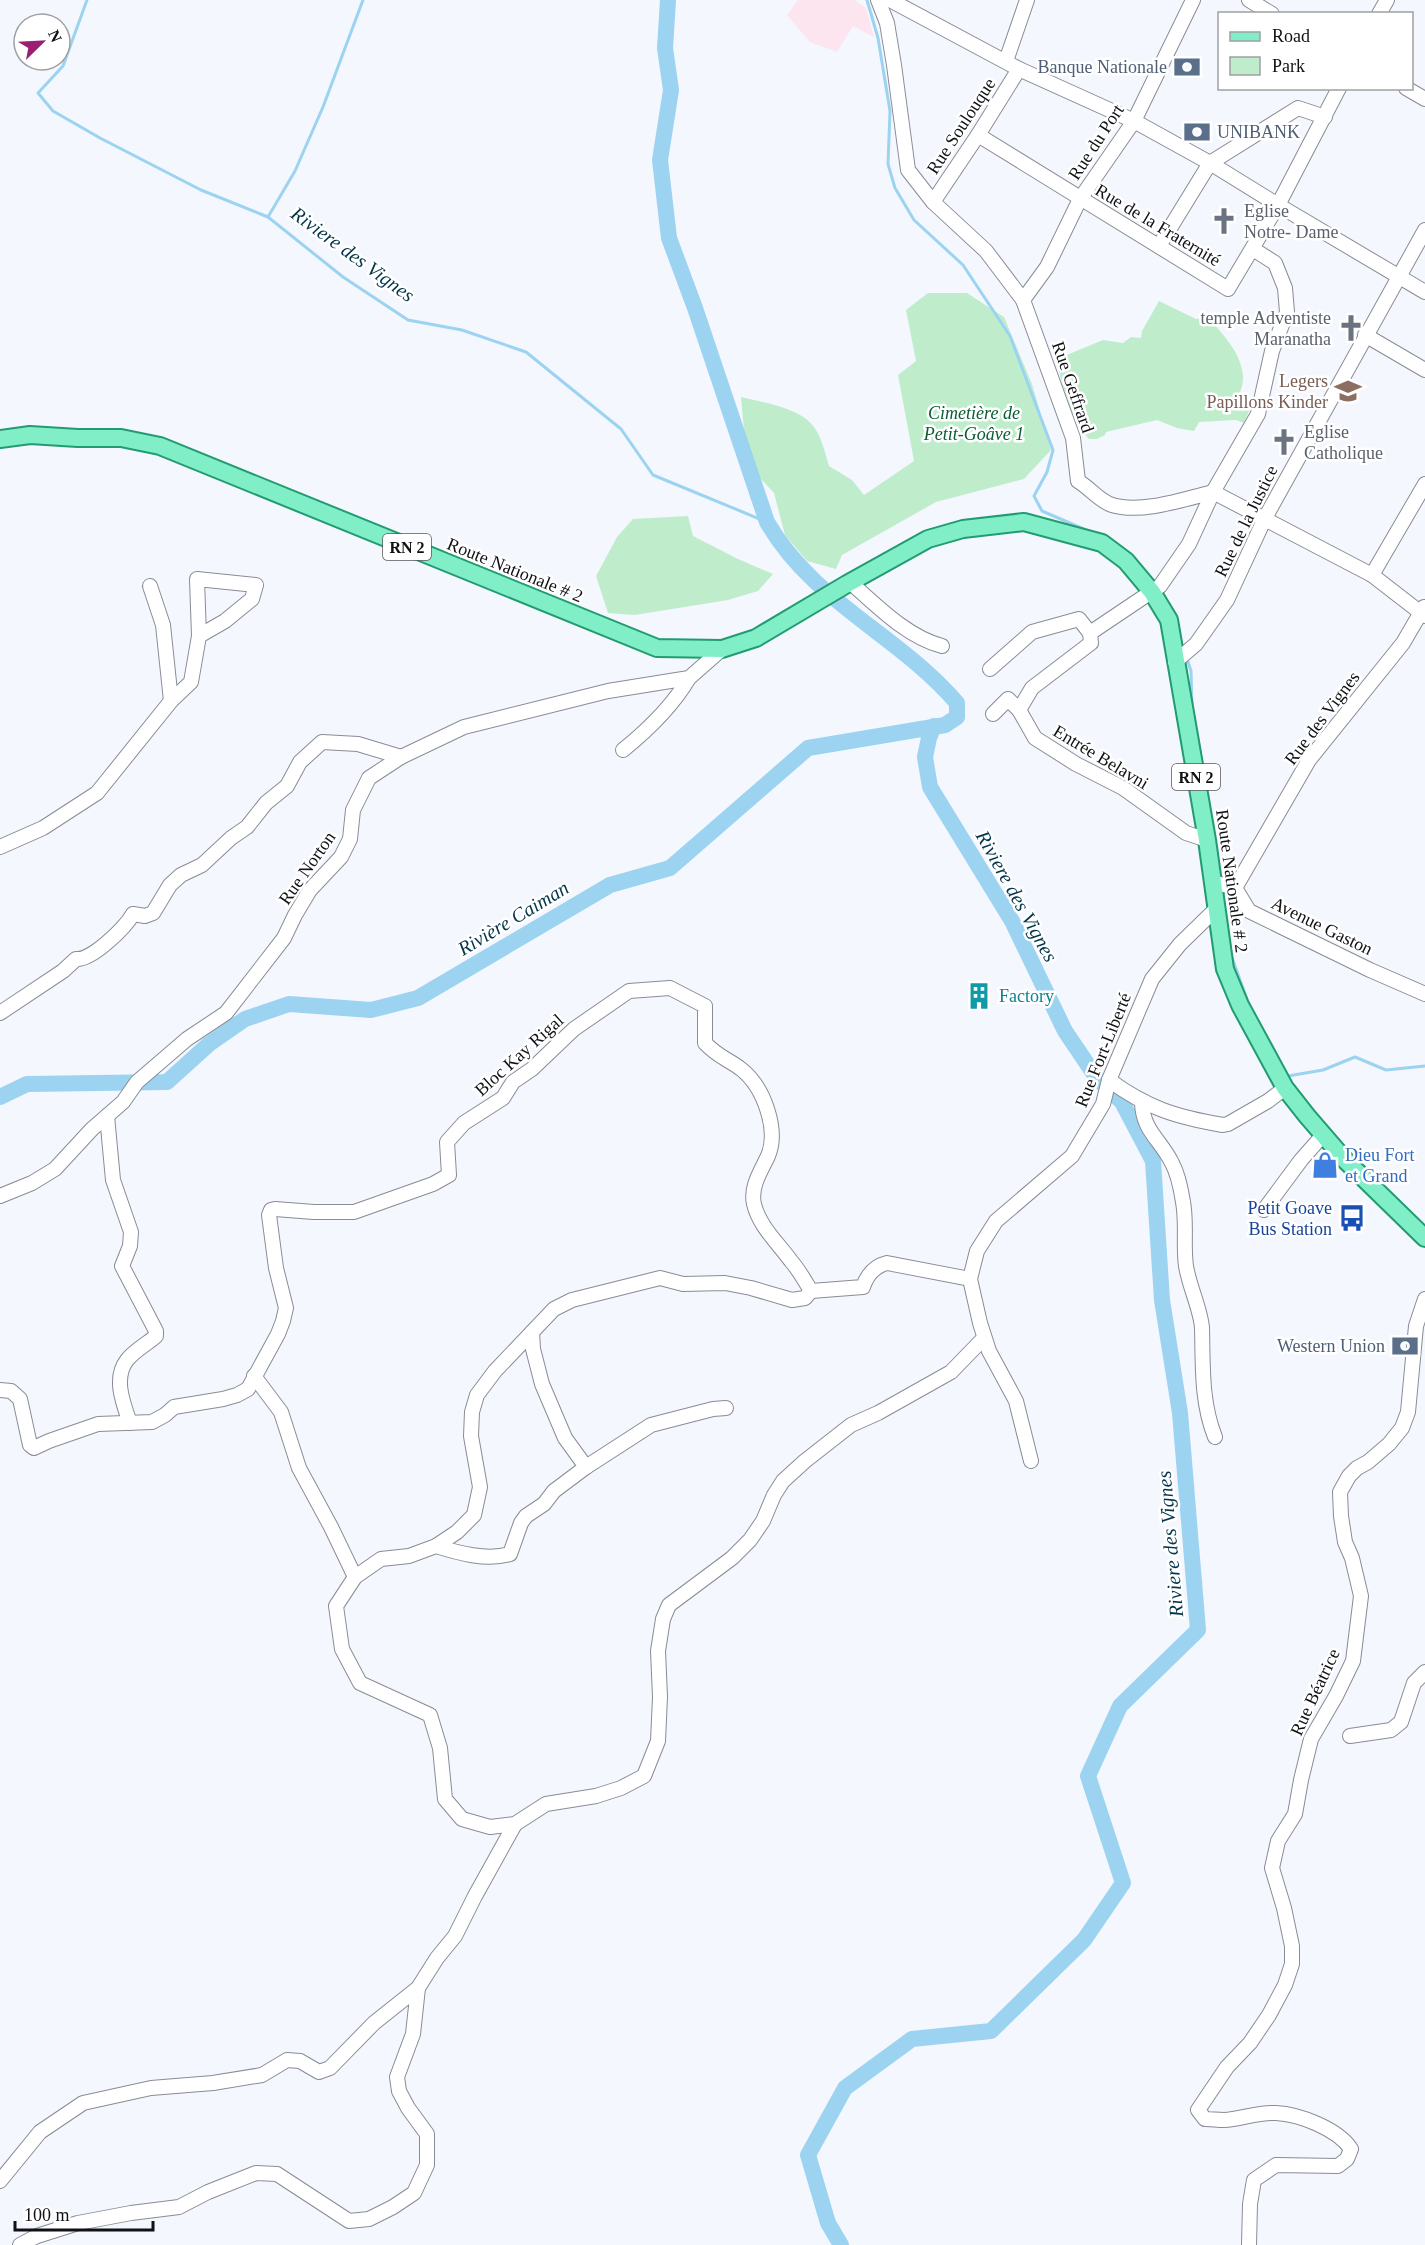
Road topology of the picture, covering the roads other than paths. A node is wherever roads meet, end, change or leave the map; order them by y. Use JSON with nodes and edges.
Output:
{"nodes":[{"id":1,"x":878,"y":0,"type":"edge"},
{"id":2,"x":890,"y":0,"type":"edge"},
{"id":3,"x":1027,"y":0,"type":"edge"},
{"id":4,"x":1193,"y":0,"type":"edge"},
{"id":5,"x":1249,"y":0,"type":"edge"},
{"id":6,"x":1269,"y":12,"type":"edge"},
{"id":7,"x":1006,"y":61,"type":"junction"},
{"id":8,"x":1019,"y":69,"type":"junction"},
{"id":9,"x":1338,"y":90,"type":"edge"},
{"id":10,"x":1409,"y":90,"type":"edge"},
{"id":11,"x":1425,"y":99,"type":"edge"},
{"id":12,"x":1324,"y":117,"type":"junction"},
{"id":13,"x":1134,"y":121,"type":"junction"},
{"id":14,"x":978,"y":135,"type":"junction"},
{"id":15,"x":1210,"y":163,"type":"junction"},
{"id":16,"x":1080,"y":199,"type":"junction"},
{"id":17,"x":933,"y":202,"type":"junction"},
{"id":18,"x":1278,"y":206,"type":"junction"},
{"id":19,"x":1425,"y":230,"type":"edge"},
{"id":20,"x":1158,"y":246,"type":"junction"},
{"id":21,"x":1253,"y":249,"type":"junction"},
{"id":22,"x":1398,"y":277,"type":"junction"},
{"id":23,"x":1425,"y":292,"type":"edge"},
{"id":24,"x":1023,"y":300,"type":"junction"},
{"id":25,"x":1365,"y":335,"type":"junction"},
{"id":26,"x":1425,"y":370,"type":"edge"},
{"id":27,"x":0,"y":440,"type":"edge"},
{"id":28,"x":1425,"y":484,"type":"edge"},
{"id":29,"x":1213,"y":492,"type":"junction"},
{"id":30,"x":1265,"y":518,"type":"junction"},
{"id":31,"x":1372,"y":575,"type":"junction"},
{"id":32,"x":849,"y":583,"type":"junction"},
{"id":33,"x":150,"y":586,"type":"dead end"},
{"id":34,"x":1156,"y":589,"type":"junction"},
{"id":35,"x":1424,"y":611,"type":"edge"},
{"id":36,"x":1090,"y":633,"type":"junction"},
{"id":37,"x":199,"y":636,"type":"junction"},
{"id":38,"x":942,"y":646,"type":"dead end"},
{"id":39,"x":722,"y":649,"type":"junction"},
{"id":40,"x":1175,"y":662,"type":"junction"},
{"id":41,"x":990,"y":669,"type":"dead end"},
{"id":42,"x":689,"y":678,"type":"junction"},
{"id":43,"x":171,"y":701,"type":"junction"},
{"id":44,"x":1019,"y":710,"type":"junction"},
{"id":45,"x":993,"y":714,"type":"dead end"},
{"id":46,"x":624,"y":750,"type":"dead end"},
{"id":47,"x":401,"y":757,"type":"junction"},
{"id":48,"x":1207,"y":840,"type":"junction"},
{"id":49,"x":0,"y":847,"type":"edge"},
{"id":50,"x":1213,"y":882,"type":"junction"},
{"id":51,"x":1235,"y":888,"type":"junction"},
{"id":52,"x":1216,"y":909,"type":"junction"},
{"id":53,"x":1425,"y":994,"type":"edge"},
{"id":54,"x":0,"y":1013,"type":"edge"},
{"id":55,"x":1109,"y":1080,"type":"junction"},
{"id":56,"x":1285,"y":1088,"type":"junction"},
{"id":57,"x":1142,"y":1102,"type":"junction"},
{"id":58,"x":107,"y":1116,"type":"junction"},
{"id":59,"x":1323,"y":1135,"type":"junction"},
{"id":60,"x":0,"y":1196,"type":"edge"},
{"id":61,"x":1264,"y":1210,"type":"dead end"},
{"id":62,"x":1425,"y":1238,"type":"edge"},
{"id":63,"x":970,"y":1278,"type":"junction"},
{"id":64,"x":812,"y":1291,"type":"junction"},
{"id":65,"x":1425,"y":1299,"type":"edge"},
{"id":66,"x":532,"y":1332,"type":"junction"},
{"id":67,"x":984,"y":1338,"type":"junction"},
{"id":68,"x":254,"y":1376,"type":"junction"},
{"id":69,"x":0,"y":1390,"type":"edge"},
{"id":70,"x":726,"y":1408,"type":"dead end"},
{"id":71,"x":130,"y":1423,"type":"junction"},
{"id":72,"x":1215,"y":1437,"type":"dead end"},
{"id":73,"x":1031,"y":1461,"type":"dead end"},
{"id":74,"x":586,"y":1467,"type":"junction"},
{"id":75,"x":436,"y":1546,"type":"junction"},
{"id":76,"x":355,"y":1577,"type":"junction"},
{"id":77,"x":1425,"y":1672,"type":"edge"},
{"id":78,"x":1350,"y":1736,"type":"dead end"},
{"id":79,"x":515,"y":1824,"type":"junction"},
{"id":80,"x":418,"y":1988,"type":"junction"},
{"id":81,"x":0,"y":2181,"type":"edge"},
{"id":82,"x":20,"y":2245,"type":"edge"},
{"id":83,"x":1249,"y":2245,"type":"edge"}],
"edges":[{"from":1,"to":17,"type":"street","name":"Rue Geffrard"},
{"from":2,"to":7,"type":"street"},
{"from":3,"to":7,"type":"street"},
{"from":4,"to":13,"type":"street","name":"Rue du Port"},
{"from":5,"to":6,"type":"street"},
{"from":7,"to":8,"type":"street"},
{"from":8,"to":13,"type":"street"},
{"from":8,"to":14,"type":"street","name":"Rue Soulouque"},
{"from":9,"to":12,"type":"street"},
{"from":10,"to":11,"type":"street"},
{"from":12,"to":15,"type":"street"},
{"from":12,"to":18,"type":"street"},
{"from":13,"to":15,"type":"street"},
{"from":13,"to":16,"type":"street","name":"Rue du Port"},
{"from":14,"to":16,"type":"street","name":"Rue de la Fraternité"},
{"from":14,"to":17,"type":"street","name":"Rue Soulouque"},
{"from":15,"to":18,"type":"street"},
{"from":15,"to":20,"type":"street"},
{"from":16,"to":20,"type":"street","name":"Rue de la Fraternité"},
{"from":16,"to":24,"type":"street","name":"Rue du Port"},
{"from":17,"to":24,"type":"street","name":"Rue Geffrard"},
{"from":18,"to":21,"type":"street"},
{"from":18,"to":22,"type":"street"},
{"from":19,"to":22,"type":"street","name":"Rue de la Justice"},
{"from":20,"to":21,"type":"street","name":"Rue de la Fraternité"},
{"from":21,"to":29,"type":"street"},
{"from":22,"to":23,"type":"street"},
{"from":22,"to":25,"type":"street","name":"Rue de la Justice"},
{"from":24,"to":29,"type":"street","name":"Rue Geffrard"},
{"from":25,"to":26,"type":"street"},
{"from":25,"to":30,"type":"street","name":"Rue de la Justice"},
{"from":27,"to":39,"type":"main road","name":"Route Nationale # 2","number":"RN 2"},
{"from":28,"to":31,"type":"street"},
{"from":29,"to":30,"type":"street"},
{"from":29,"to":34,"type":"street"},
{"from":30,"to":31,"type":"street"},
{"from":30,"to":40,"type":"street","name":"Rue de la Justice"},
{"from":31,"to":35,"type":"street"},
{"from":32,"to":34,"type":"main road","name":"Route Nationale # 2","number":"RN 2"},
{"from":32,"to":38,"type":"street"},
{"from":32,"to":39,"type":"main road","name":"Route Nationale # 2","number":"RN 2"},
{"from":33,"to":43,"type":"street"},
{"from":34,"to":36,"type":"street"},
{"from":34,"to":40,"type":"main road","name":"Route Nationale # 2","number":"RN 2"},
{"from":35,"to":51,"type":"street","name":"Rue des Vignes"},
{"from":36,"to":41,"type":"street"},
{"from":36,"to":44,"type":"street"},
{"from":37,"to":37,"type":"street"},
{"from":37,"to":43,"type":"street"},
{"from":39,"to":42,"type":"street"},
{"from":40,"to":48,"type":"main road","name":"Route Nationale # 2","number":"RN 2"},
{"from":42,"to":46,"type":"street"},
{"from":42,"to":47,"type":"street","name":"Rue Norton"},
{"from":43,"to":49,"type":"street"},
{"from":44,"to":45,"type":"street"},
{"from":44,"to":48,"type":"street","name":"Entrée Belavni"},
{"from":47,"to":54,"type":"street"},
{"from":47,"to":58,"type":"street","name":"Rue Norton"},
{"from":48,"to":50,"type":"main road","name":"Route Nationale # 2","number":"RN 2"},
{"from":50,"to":51,"type":"street"},
{"from":50,"to":52,"type":"main road","name":"Route Nationale # 2","number":"RN 2"},
{"from":51,"to":53,"type":"street","name":"Avenue Gaston"},
{"from":52,"to":55,"type":"street","name":"Rue Fort-Liberté"},
{"from":52,"to":56,"type":"main road","name":"Route Nationale # 2","number":"RN 2"},
{"from":55,"to":57,"type":"street"},
{"from":55,"to":63,"type":"street","name":"Rue Fort-Liberté"},
{"from":56,"to":57,"type":"street"},
{"from":56,"to":59,"type":"main road","name":"Route Nationale # 2","number":"RN 2"},
{"from":57,"to":72,"type":"street"},
{"from":58,"to":60,"type":"street","name":"Rue Norton"},
{"from":58,"to":71,"type":"street"},
{"from":59,"to":61,"type":"street"},
{"from":59,"to":62,"type":"main road","name":"Route Nationale # 2","number":"RN 2"},
{"from":63,"to":64,"type":"street"},
{"from":63,"to":67,"type":"street","name":"Rue Fort-Liberté"},
{"from":64,"to":66,"type":"street"},
{"from":64,"to":68,"type":"street","name":"Bloc Kay Rigal"},
{"from":65,"to":83,"type":"street","name":"Rue Béatrice"},
{"from":66,"to":74,"type":"street"},
{"from":66,"to":75,"type":"street"},
{"from":67,"to":73,"type":"street","name":"Rue Fort-Liberté"},
{"from":67,"to":79,"type":"street"},
{"from":68,"to":71,"type":"street"},
{"from":68,"to":76,"type":"street"},
{"from":69,"to":71,"type":"street"},
{"from":70,"to":74,"type":"street"},
{"from":74,"to":75,"type":"street"},
{"from":75,"to":76,"type":"street"},
{"from":76,"to":79,"type":"street"},
{"from":77,"to":78,"type":"street"},
{"from":79,"to":80,"type":"street"},
{"from":80,"to":81,"type":"street"},
{"from":80,"to":82,"type":"street"}]}
